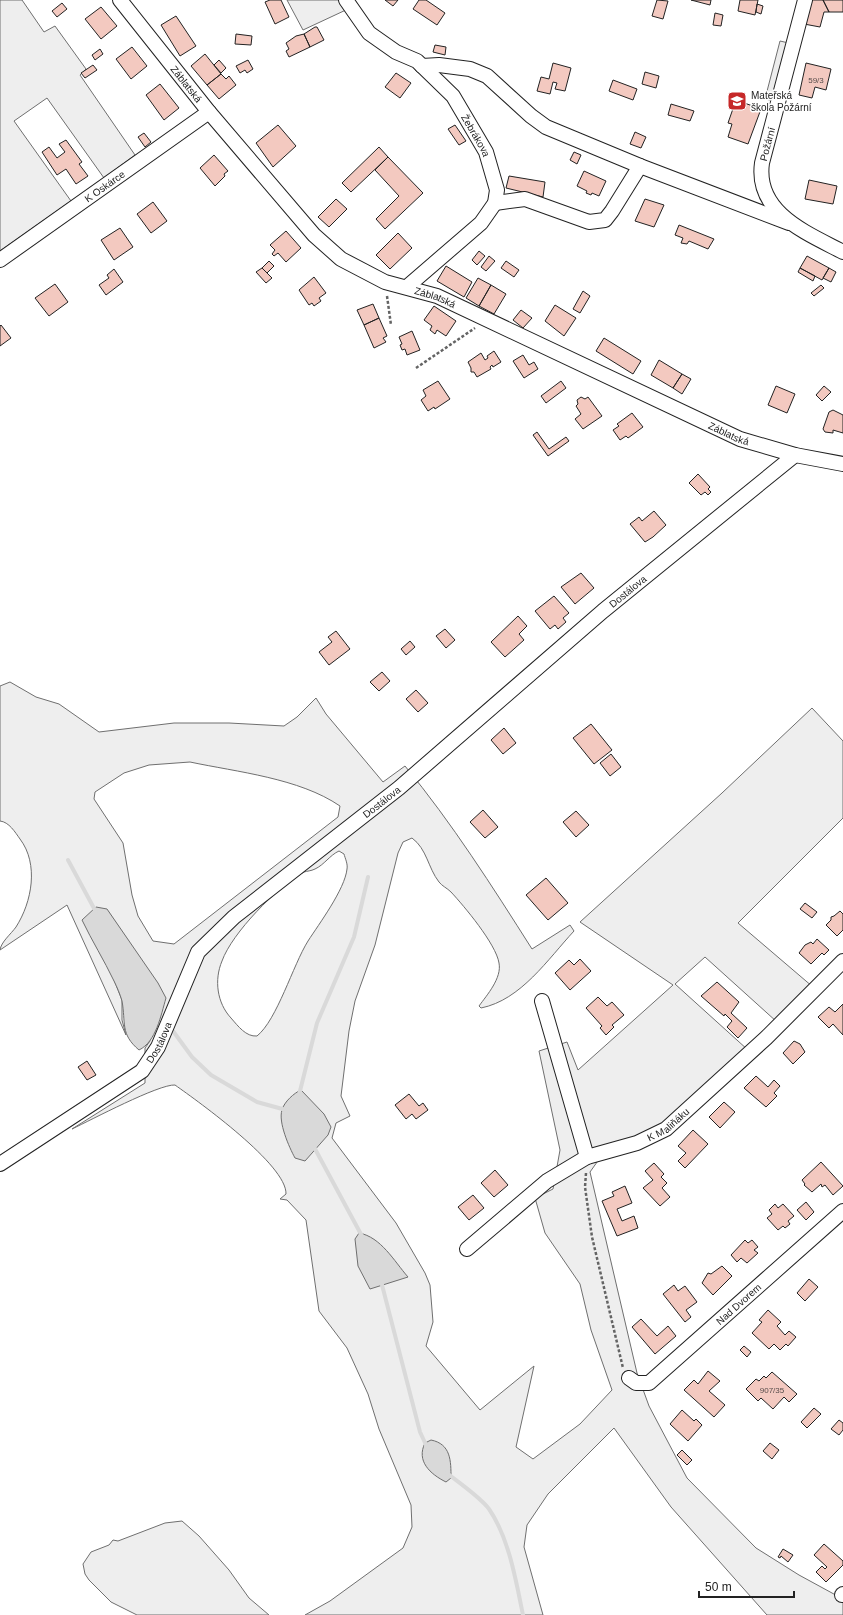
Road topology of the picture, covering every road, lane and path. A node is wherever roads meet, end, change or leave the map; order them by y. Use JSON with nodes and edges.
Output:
{"nodes":[{"id":1,"x":120,"y":0,"type":"edge"},
{"id":2,"x":346,"y":0,"type":"edge"},
{"id":3,"x":805,"y":0,"type":"edge"},
{"id":4,"x":422,"y":66,"type":"junction"},
{"id":5,"x":209,"y":112,"type":"junction"},
{"id":6,"x":640,"y":166,"type":"junction"},
{"id":7,"x":495,"y":203,"type":"junction"},
{"id":8,"x":789,"y":223,"type":"junction"},
{"id":9,"x":843,"y":252,"type":"edge"},
{"id":10,"x":0,"y":260,"type":"edge"},
{"id":11,"x":385,"y":282,"type":"junction"},
{"id":12,"x":408,"y":286,"type":"junction"},
{"id":13,"x":487,"y":320,"type":"junction"},
{"id":14,"x":391,"y":325,"type":"dead end"},
{"id":15,"x":416,"y":368,"type":"dead end"},
{"id":16,"x":795,"y":455,"type":"junction"},
{"id":17,"x":843,"y":464,"type":"edge"},
{"id":18,"x":843,"y":961,"type":"edge"},
{"id":19,"x":542,"y":1001,"type":"dead end"},
{"id":20,"x":587,"y":1156,"type":"junction"},
{"id":21,"x":0,"y":1164,"type":"edge"},
{"id":22,"x":840,"y":1218,"type":"edge"},
{"id":23,"x":467,"y":1249,"type":"dead end"},
{"id":24,"x":629,"y":1378,"type":"joint"}],
"edges":[{"from":1,"to":5,"type":"street","name":"Záblatská"},
{"from":2,"to":4,"type":"street","name":"Žebrákova"},
{"from":3,"to":8,"type":"street","name":"Požární"},
{"from":4,"to":6,"type":"street"},
{"from":4,"to":7,"type":"street","name":"Žebrákova"},
{"from":5,"to":10,"type":"street","name":"K Oskárce"},
{"from":5,"to":11,"type":"street","name":"Záblatská"},
{"from":6,"to":7,"type":"street"},
{"from":6,"to":8,"type":"street"},
{"from":7,"to":12,"type":"street"},
{"from":8,"to":9,"type":"street","name":"Požární"},
{"from":11,"to":12,"type":"street","name":"Záblatská"},
{"from":11,"to":14,"type":"path"},
{"from":12,"to":13,"type":"street","name":"Záblatská"},
{"from":13,"to":15,"type":"path"},
{"from":13,"to":16,"type":"street","name":"Záblatská"},
{"from":16,"to":17,"type":"street","name":"Záblatská"},
{"from":16,"to":21,"type":"street","name":"Dostálova"},
{"from":18,"to":20,"type":"street","name":"K Maliňáku"},
{"from":19,"to":20,"type":"street"},
{"from":20,"to":23,"type":"street","name":"K Maliňáku"},
{"from":20,"to":24,"type":"path"},
{"from":22,"to":24,"type":"street","name":"Nad Dvorem"}]}
